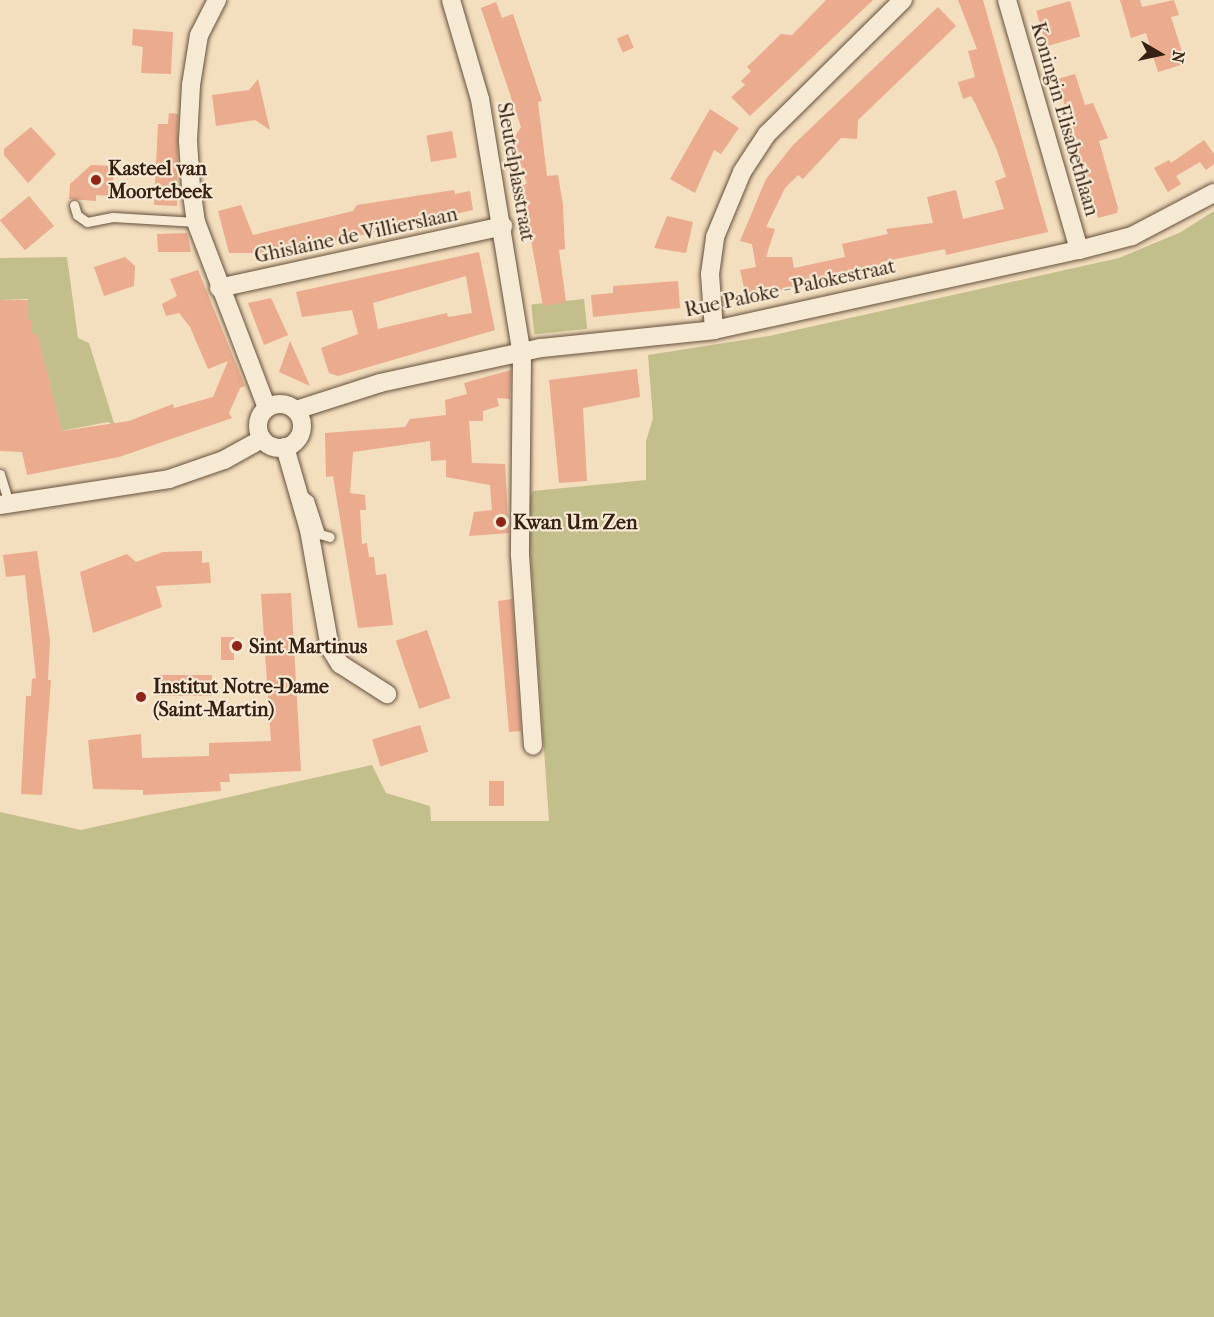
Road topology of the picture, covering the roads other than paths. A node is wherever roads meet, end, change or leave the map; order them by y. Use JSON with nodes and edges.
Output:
{"nodes":[{"id":1,"x":217,"y":0,"type":"edge"},
{"id":2,"x":451,"y":0,"type":"edge"},
{"id":3,"x":903,"y":0,"type":"edge"},
{"id":4,"x":1007,"y":0,"type":"edge"},
{"id":5,"x":1214,"y":193,"type":"edge"},
{"id":6,"x":74,"y":205,"type":"dead end"},
{"id":7,"x":196,"y":222,"type":"junction"},
{"id":8,"x":503,"y":226,"type":"junction"},
{"id":9,"x":1079,"y":250,"type":"junction"},
{"id":10,"x":219,"y":288,"type":"junction"},
{"id":11,"x":714,"y":330,"type":"junction"},
{"id":12,"x":522,"y":356,"type":"junction"},
{"id":13,"x":267,"y":408,"type":"junction"},
{"id":14,"x":296,"y":410,"type":"junction"},
{"id":15,"x":262,"y":439,"type":"junction"},
{"id":16,"x":285,"y":447,"type":"junction"},
{"id":17,"x":2,"y":475,"type":"edge"},
{"id":18,"x":297,"y":490,"type":"junction"},
{"id":19,"x":5,"y":504,"type":"edge"},
{"id":20,"x":330,"y":537,"type":"dead end"},
{"id":21,"x":387,"y":694,"type":"dead end"},
{"id":22,"x":533,"y":746,"type":"dead end"}],
"edges":[{"from":1,"to":7,"type":"street"},
{"from":2,"to":8,"type":"street","name":"Sleutelplasstraat"},
{"from":3,"to":11,"type":"street"},
{"from":4,"to":9,"type":"street","name":"Koningin Elisabethlaan"},
{"from":5,"to":9,"type":"street","name":"Rue Paloke - Palokestraat"},
{"from":6,"to":7,"type":"lane"},
{"from":7,"to":10,"type":"street"},
{"from":8,"to":10,"type":"street","name":"Ghislaine de Villierslaan"},
{"from":8,"to":12,"type":"street","name":"Sleutelplasstraat"},
{"from":9,"to":11,"type":"street","name":"Rue Paloke - Palokestraat"},
{"from":10,"to":13,"type":"street"},
{"from":11,"to":12,"type":"street","name":"Rue Paloke - Palokestraat"},
{"from":12,"to":14,"type":"street","name":"Rue Paloke - Palokestraat"},
{"from":12,"to":22,"type":"street","name":"Sleutelplasstraat"},
{"from":13,"to":14,"type":"street","name":"Rue Paloke - Palokestraat"},
{"from":13,"to":15,"type":"street"},
{"from":14,"to":16,"type":"street"},
{"from":15,"to":16,"type":"street"},
{"from":15,"to":19,"type":"street"},
{"from":16,"to":18,"type":"street"},
{"from":17,"to":19,"type":"lane"},
{"from":18,"to":20,"type":"lane"},
{"from":18,"to":21,"type":"street"}]}
